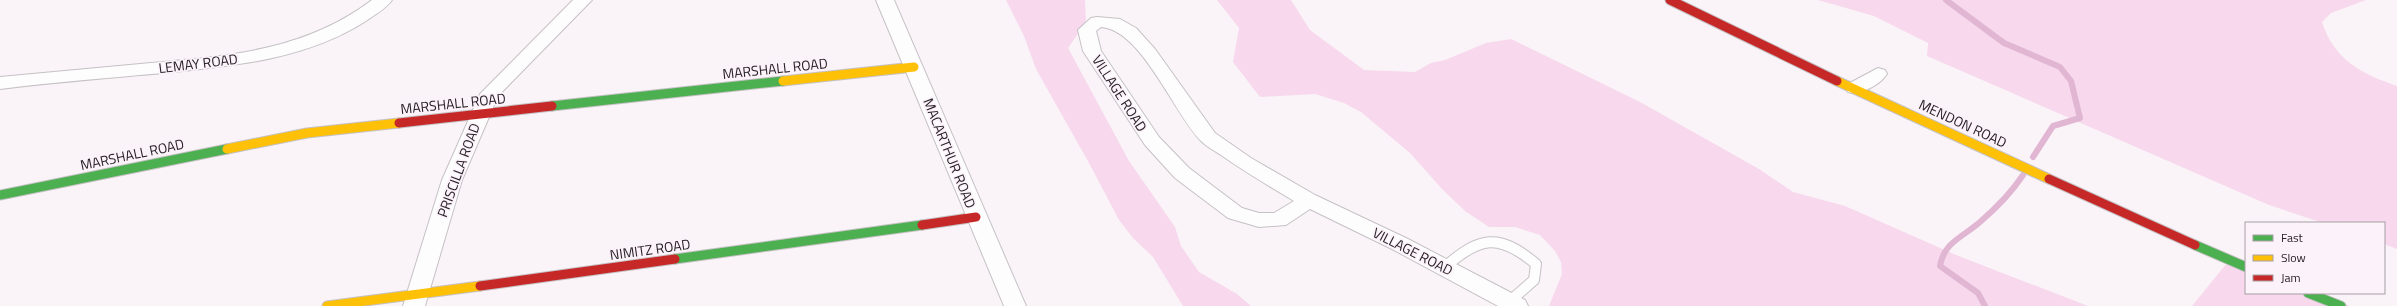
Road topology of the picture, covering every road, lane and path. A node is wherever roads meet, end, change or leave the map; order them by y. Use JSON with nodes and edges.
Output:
{"nodes":[{"id":1,"x":383,"y":0,"type":"edge"},
{"id":2,"x":583,"y":0,"type":"edge"},
{"id":3,"x":885,"y":0,"type":"edge"},
{"id":4,"x":1670,"y":0,"type":"edge"},
{"id":5,"x":914,"y":67,"type":"junction"},
{"id":6,"x":1878,"y":74,"type":"dead end"},
{"id":7,"x":0,"y":83,"type":"edge"},
{"id":8,"x":1854,"y":88,"type":"junction"},
{"id":9,"x":478,"y":114,"type":"junction"},
{"id":10,"x":0,"y":195,"type":"edge"},
{"id":11,"x":1308,"y":200,"type":"junction"},
{"id":12,"x":976,"y":217,"type":"junction"},
{"id":13,"x":1446,"y":267,"type":"junction"},
{"id":14,"x":2245,"y":267,"type":"edge"},
{"id":15,"x":2311,"y":294,"type":"edge"},
{"id":16,"x":416,"y":301,"type":"edge"},
{"id":17,"x":1513,"y":304,"type":"edge"},
{"id":18,"x":327,"y":306,"type":"edge"},
{"id":19,"x":1015,"y":306,"type":"edge"},
{"id":20,"x":2341,"y":306,"type":"edge"}],
"edges":[{"from":1,"to":7,"type":"street","name":"LEMAY ROAD"},
{"from":2,"to":9,"type":"street","name":"PRISCILLA ROAD"},
{"from":3,"to":5,"type":"street","name":"MACARTHUR ROAD"},
{"from":4,"to":8,"type":"street","name":"MENDON ROAD"},
{"from":5,"to":9,"type":"street","name":"MARSHALL ROAD"},
{"from":5,"to":12,"type":"street","name":"MACARTHUR ROAD"},
{"from":6,"to":8,"type":"street"},
{"from":8,"to":14,"type":"street","name":"MENDON ROAD"},
{"from":9,"to":10,"type":"street","name":"MARSHALL ROAD"},
{"from":9,"to":16,"type":"street","name":"PRISCILLA ROAD"},
{"from":11,"to":11,"type":"street","name":"VILLAGE ROAD"},
{"from":11,"to":13,"type":"street","name":"VILLAGE ROAD"},
{"from":12,"to":16,"type":"street","name":"NIMITZ ROAD"},
{"from":12,"to":19,"type":"street","name":"MACARTHUR ROAD"},
{"from":13,"to":17,"type":"street","name":"VILLAGE ROAD"},
{"from":13,"to":17,"type":"lane"},
{"from":15,"to":20,"type":"street"},
{"from":16,"to":18,"type":"street","name":"NIMITZ ROAD"}]}
